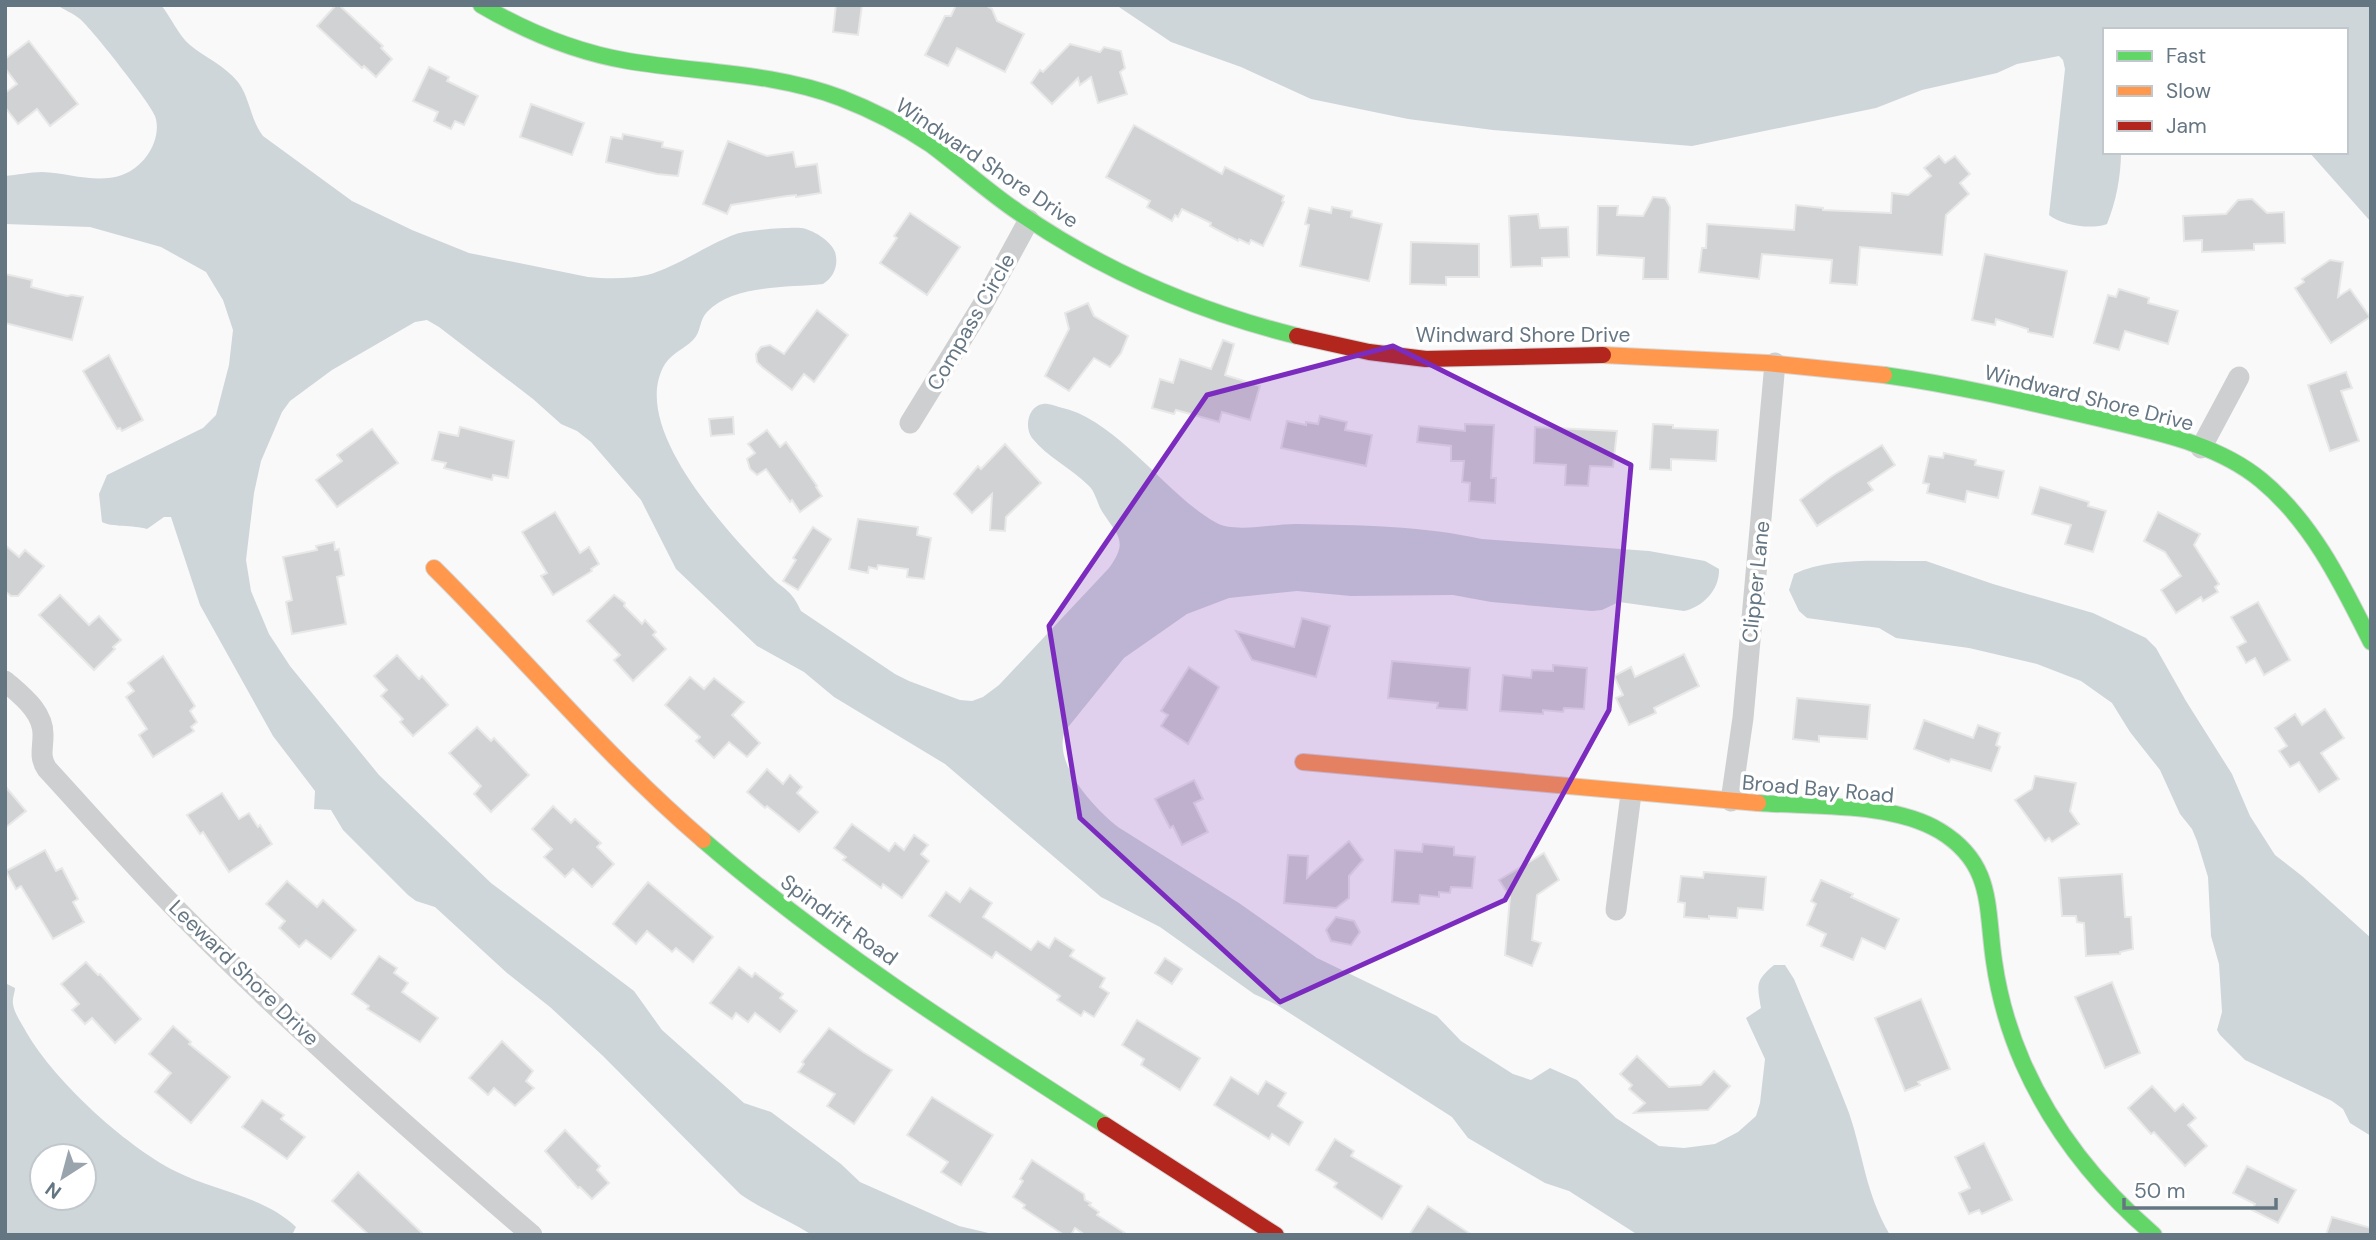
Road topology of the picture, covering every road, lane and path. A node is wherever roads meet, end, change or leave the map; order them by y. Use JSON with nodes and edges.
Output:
{"nodes":[{"id":1,"x":481,"y":5,"type":"edge"},
{"id":2,"x":1029,"y":220,"type":"junction"},
{"id":3,"x":1775,"y":363,"type":"junction"},
{"id":4,"x":2239,"y":377,"type":"dead end"},
{"id":5,"x":910,"y":423,"type":"dead end"},
{"id":6,"x":2201,"y":448,"type":"junction"},
{"id":7,"x":434,"y":568,"type":"dead end"},
{"id":8,"x":2371,"y":642,"type":"edge"},
{"id":9,"x":5,"y":681,"type":"edge"},
{"id":10,"x":1303,"y":762,"type":"dead end"},
{"id":11,"x":1631,"y":794,"type":"junction"},
{"id":12,"x":1731,"y":801,"type":"junction"},
{"id":13,"x":1616,"y":910,"type":"dead end"},
{"id":14,"x":532,"y":1235,"type":"edge"},
{"id":15,"x":1276,"y":1235,"type":"edge"},
{"id":16,"x":2154,"y":1235,"type":"edge"}],
"edges":[{"from":1,"to":2,"type":"street","name":"Windward Shore Drive"},
{"from":2,"to":3,"type":"street","name":"Windward Shore Drive"},
{"from":2,"to":5,"type":"street","name":"Compass Circle"},
{"from":3,"to":6,"type":"street","name":"Windward Shore Drive"},
{"from":3,"to":12,"type":"street","name":"Clipper Lane"},
{"from":4,"to":6,"type":"street"},
{"from":6,"to":8,"type":"street","name":"Windward Shore Drive"},
{"from":7,"to":15,"type":"street","name":"Spindrift Road"},
{"from":9,"to":14,"type":"street","name":"Leeward Shore Drive"},
{"from":10,"to":11,"type":"street","name":"Broad Bay Road"},
{"from":11,"to":12,"type":"street","name":"Broad Bay Road"},
{"from":11,"to":13,"type":"street"},
{"from":12,"to":16,"type":"street","name":"Broad Bay Road"}]}
